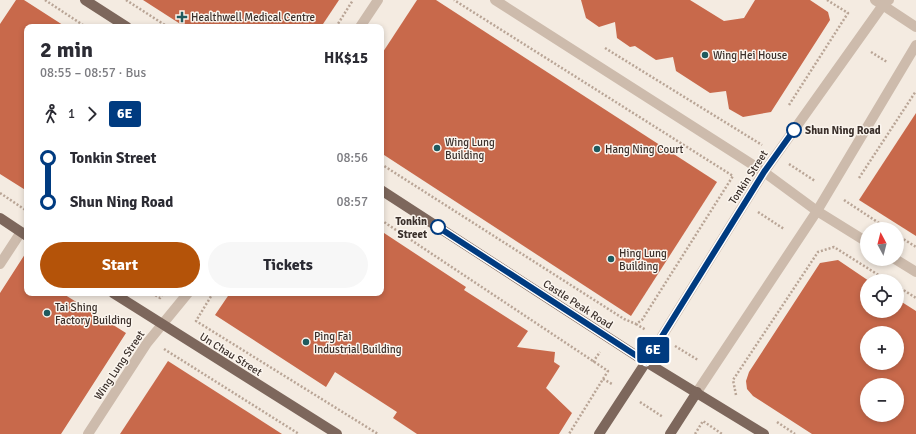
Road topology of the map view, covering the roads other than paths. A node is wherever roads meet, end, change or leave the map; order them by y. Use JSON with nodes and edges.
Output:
{"nodes":[{"id":1,"x":85,"y":0,"type":"edge"},
{"id":2,"x":378,"y":0,"type":"edge"},
{"id":3,"x":495,"y":0,"type":"edge"},
{"id":4,"x":882,"y":2,"type":"edge"},
{"id":5,"x":122,"y":24,"type":"edge"},
{"id":6,"x":362,"y":24,"type":"edge"},
{"id":7,"x":916,"y":27,"type":"edge"},
{"id":8,"x":916,"y":44,"type":"edge"},
{"id":9,"x":764,"y":172,"type":"junction"},
{"id":10,"x":384,"y":192,"type":"edge"},
{"id":11,"x":817,"y":211,"type":"junction"},
{"id":12,"x":0,"y":218,"type":"edge"},
{"id":13,"x":24,"y":234,"type":"edge"},
{"id":14,"x":860,"y":238,"type":"edge"},
{"id":15,"x":0,"y":264,"type":"edge"},
{"id":16,"x":904,"y":265,"type":"edge"},
{"id":17,"x":916,"y":272,"type":"edge"},
{"id":18,"x":118,"y":296,"type":"edge"},
{"id":19,"x":186,"y":296,"type":"edge"},
{"id":20,"x":162,"y":325,"type":"junction"},
{"id":21,"x":646,"y":362,"type":"junction"},
{"id":22,"x":697,"y":392,"type":"junction"},
{"id":23,"x":88,"y":434,"type":"edge"},
{"id":24,"x":337,"y":434,"type":"edge"},
{"id":25,"x":599,"y":434,"type":"edge"},
{"id":26,"x":670,"y":434,"type":"edge"},
{"id":27,"x":764,"y":434,"type":"edge"}],
"edges":[{"from":1,"to":5,"type":"main road"},
{"from":2,"to":6,"type":"street"},
{"from":3,"to":9,"type":"street"},
{"from":4,"to":7,"type":"street"},
{"from":4,"to":9,"type":"street","name":"Tonkin Street"},
{"from":8,"to":11,"type":"street"},
{"from":9,"to":11,"type":"street"},
{"from":9,"to":21,"type":"street","name":"Tonkin Street"},
{"from":10,"to":21,"type":"main road","name":"Castle Peak Road"},
{"from":11,"to":14,"type":"street"},
{"from":11,"to":22,"type":"street"},
{"from":12,"to":13,"type":"main road"},
{"from":13,"to":15,"type":"street"},
{"from":16,"to":17,"type":"street"},
{"from":18,"to":20,"type":"main road","name":"Un Chau Street"},
{"from":19,"to":20,"type":"street","name":"Wing Lung Street"},
{"from":20,"to":23,"type":"street","name":"Wing Lung Street"},
{"from":20,"to":24,"type":"main road","name":"Un Chau Street"},
{"from":21,"to":22,"type":"main road","name":"Castle Peak Road"},
{"from":21,"to":25,"type":"main road","name":"Tonkin Street"},
{"from":22,"to":26,"type":"main road"},
{"from":22,"to":27,"type":"main road","name":"Castle Peak Road"}]}
